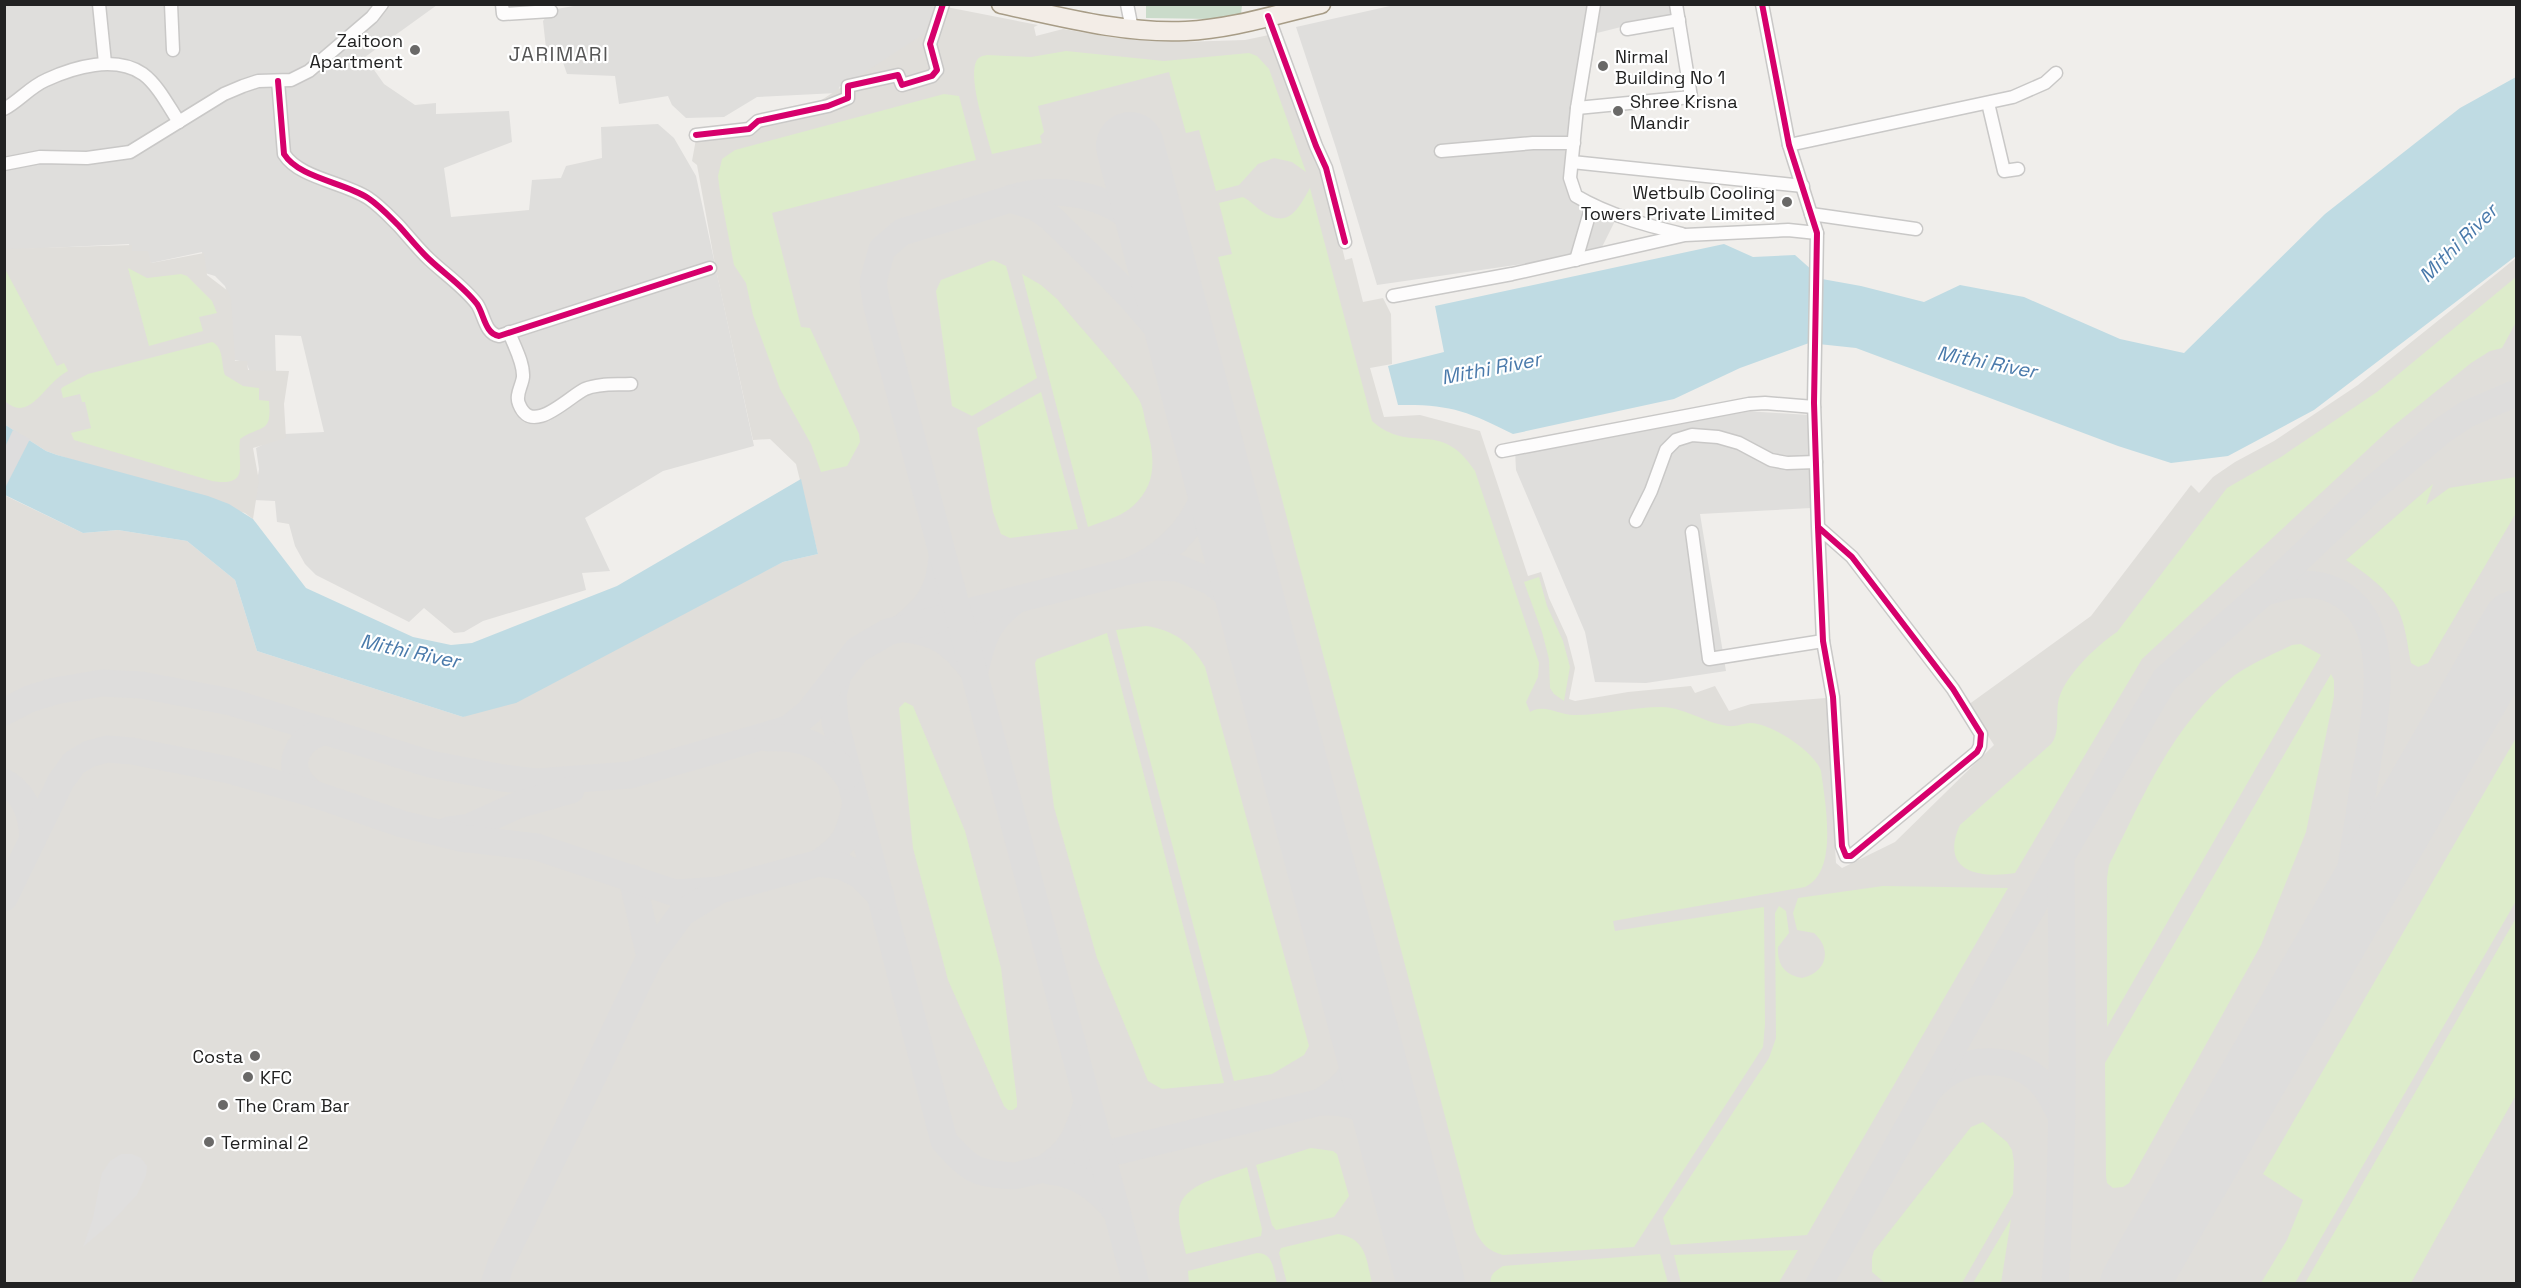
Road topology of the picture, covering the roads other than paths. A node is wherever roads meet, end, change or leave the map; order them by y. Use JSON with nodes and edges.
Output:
{"nodes":[{"id":1,"x":99,"y":4,"type":"edge"},
{"id":2,"x":171,"y":4,"type":"edge"},
{"id":3,"x":382,"y":4,"type":"edge"},
{"id":4,"x":502,"y":4,"type":"edge"},
{"id":5,"x":943,"y":4,"type":"edge"},
{"id":6,"x":1001,"y":4,"type":"edge"},
{"id":7,"x":1127,"y":4,"type":"edge"},
{"id":8,"x":1321,"y":4,"type":"edge"},
{"id":9,"x":1594,"y":4,"type":"edge"},
{"id":10,"x":1676,"y":4,"type":"edge"},
{"id":11,"x":1762,"y":4,"type":"edge"},
{"id":12,"x":551,"y":11,"type":"dead end"},
{"id":13,"x":1268,"y":16,"type":"junction"},
{"id":14,"x":1679,"y":20,"type":"junction"},
{"id":15,"x":1132,"y":29,"type":"junction"},
{"id":16,"x":1626,"y":29,"type":"dead end"},
{"id":17,"x":172,"y":50,"type":"dead end"},
{"id":18,"x":105,"y":63,"type":"junction"},
{"id":19,"x":2056,"y":73,"type":"dead end"},
{"id":20,"x":278,"y":81,"type":"junction"},
{"id":21,"x":1988,"y":103,"type":"junction"},
{"id":22,"x":1577,"y":108,"type":"junction"},
{"id":23,"x":4,"y":109,"type":"edge"},
{"id":24,"x":179,"y":122,"type":"junction"},
{"id":25,"x":696,"y":135,"type":"dead end"},
{"id":26,"x":1574,"y":143,"type":"junction"},
{"id":27,"x":1789,"y":145,"type":"junction"},
{"id":28,"x":1441,"y":151,"type":"dead end"},
{"id":29,"x":1572,"y":162,"type":"junction"},
{"id":30,"x":4,"y":164,"type":"edge"},
{"id":31,"x":2018,"y":168,"type":"dead end"},
{"id":32,"x":1803,"y":186,"type":"junction"},
{"id":33,"x":1592,"y":205,"type":"junction"},
{"id":34,"x":1811,"y":214,"type":"junction"},
{"id":35,"x":1916,"y":230,"type":"dead end"},
{"id":36,"x":1817,"y":233,"type":"junction"},
{"id":37,"x":1685,"y":235,"type":"junction"},
{"id":38,"x":1345,"y":242,"type":"dead end"},
{"id":39,"x":1576,"y":260,"type":"junction"},
{"id":40,"x":710,"y":268,"type":"dead end"},
{"id":41,"x":1393,"y":296,"type":"dead end"},
{"id":42,"x":509,"y":333,"type":"junction"},
{"id":43,"x":631,"y":384,"type":"dead end"},
{"id":44,"x":1814,"y":405,"type":"junction"},
{"id":45,"x":1502,"y":451,"type":"dead end"},
{"id":46,"x":1816,"y":462,"type":"junction"},
{"id":47,"x":1636,"y":521,"type":"dead end"},
{"id":48,"x":1818,"y":527,"type":"junction"},
{"id":49,"x":1692,"y":532,"type":"dead end"},
{"id":50,"x":1823,"y":641,"type":"junction"}],
"edges":[{"from":1,"to":18,"type":"street"},
{"from":2,"to":17,"type":"street"},
{"from":3,"to":20,"type":"street"},
{"from":4,"to":12,"type":"street"},
{"from":5,"to":25,"type":"street"},
{"from":6,"to":15,"type":"main road"},
{"from":7,"to":15,"type":"street"},
{"from":8,"to":13,"type":"main road"},
{"from":9,"to":22,"type":"street"},
{"from":10,"to":14,"type":"street"},
{"from":11,"to":27,"type":"street"},
{"from":13,"to":15,"type":"main road"},
{"from":13,"to":38,"type":"street"},
{"from":14,"to":16,"type":"street"},
{"from":14,"to":22,"type":"street"},
{"from":18,"to":23,"type":"street"},
{"from":18,"to":24,"type":"street"},
{"from":19,"to":21,"type":"street"},
{"from":20,"to":24,"type":"street"},
{"from":20,"to":42,"type":"street"},
{"from":21,"to":27,"type":"street"},
{"from":21,"to":31,"type":"street"},
{"from":22,"to":26,"type":"street"},
{"from":24,"to":30,"type":"street"},
{"from":26,"to":28,"type":"street"},
{"from":26,"to":29,"type":"street"},
{"from":27,"to":32,"type":"street"},
{"from":29,"to":32,"type":"street"},
{"from":29,"to":33,"type":"street"},
{"from":32,"to":34,"type":"street"},
{"from":33,"to":37,"type":"street"},
{"from":33,"to":39,"type":"street"},
{"from":34,"to":35,"type":"street"},
{"from":34,"to":36,"type":"street"},
{"from":36,"to":37,"type":"street"},
{"from":36,"to":44,"type":"street"},
{"from":37,"to":39,"type":"street"},
{"from":39,"to":41,"type":"street"},
{"from":40,"to":42,"type":"street"},
{"from":42,"to":43,"type":"street"},
{"from":44,"to":45,"type":"street"},
{"from":44,"to":46,"type":"street"},
{"from":46,"to":47,"type":"street"},
{"from":46,"to":48,"type":"street"},
{"from":48,"to":50,"type":"street"},
{"from":48,"to":50,"type":"street"},
{"from":49,"to":50,"type":"street"}]}
